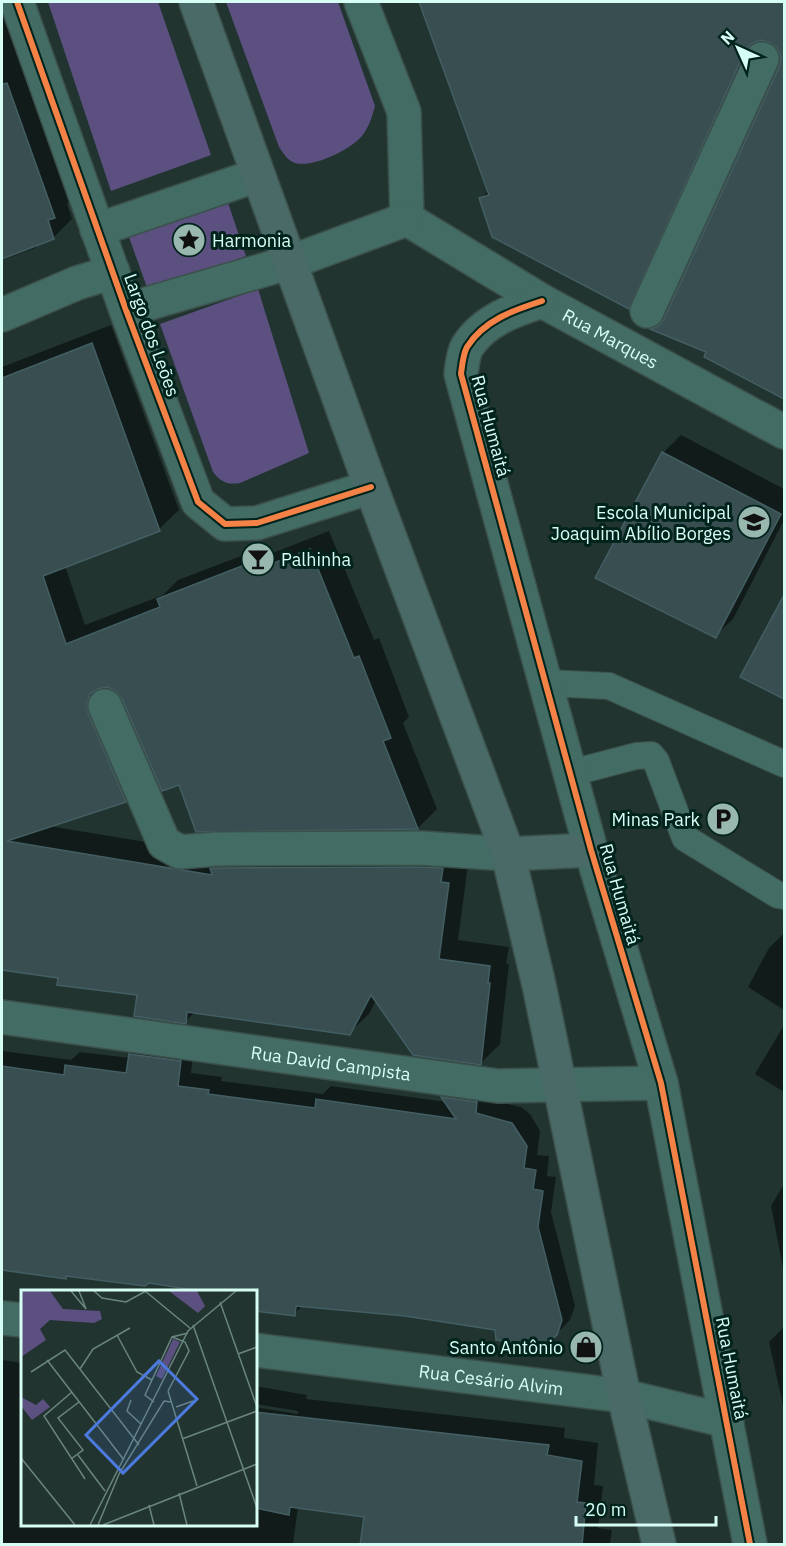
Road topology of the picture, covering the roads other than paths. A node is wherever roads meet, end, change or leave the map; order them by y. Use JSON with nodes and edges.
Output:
{"nodes":[{"id":1,"x":17,"y":2,"type":"edge"},
{"id":2,"x":196,"y":2,"type":"edge"},
{"id":3,"x":361,"y":2,"type":"edge"},
{"id":4,"x":762,"y":58,"type":"dead end"},
{"id":5,"x":258,"y":175,"type":"junction"},
{"id":6,"x":407,"y":219,"type":"junction"},
{"id":7,"x":97,"y":230,"type":"junction"},
{"id":8,"x":291,"y":262,"type":"junction"},
{"id":9,"x":113,"y":272,"type":"junction"},
{"id":10,"x":542,"y":301,"type":"junction"},
{"id":11,"x":126,"y":310,"type":"junction"},
{"id":12,"x":2,"y":315,"type":"edge"},
{"id":13,"x":639,"y":328,"type":"junction"},
{"id":14,"x":784,"y":432,"type":"edge"},
{"id":15,"x":371,"y":487,"type":"junction"},
{"id":16,"x":546,"y":682,"type":"junction"},
{"id":17,"x":105,"y":706,"type":"dead end"},
{"id":18,"x":784,"y":764,"type":"edge"},
{"id":19,"x":571,"y":773,"type":"junction"},
{"id":20,"x":591,"y":850,"type":"junction"},
{"id":21,"x":508,"y":854,"type":"junction"},
{"id":22,"x":784,"y":896,"type":"edge"},
{"id":23,"x":2,"y":1017,"type":"edge"},
{"id":24,"x":661,"y":1083,"type":"junction"},
{"id":25,"x":558,"y":1084,"type":"junction"},
{"id":26,"x":2,"y":1318,"type":"edge"},
{"id":27,"x":21,"y":1320,"type":"edge"},
{"id":28,"x":256,"y":1350,"type":"edge"},
{"id":29,"x":624,"y":1396,"type":"junction"},
{"id":30,"x":727,"y":1421,"type":"junction"},
{"id":31,"x":659,"y":1545,"type":"edge"},
{"id":32,"x":750,"y":1545,"type":"edge"}],
"edges":[{"from":1,"to":7,"type":"street","name":"Largo dos Leões"},
{"from":2,"to":5,"type":"main road"},
{"from":3,"to":6,"type":"street"},
{"from":4,"to":13,"type":"street"},
{"from":5,"to":7,"type":"street"},
{"from":5,"to":8,"type":"main road"},
{"from":6,"to":8,"type":"street","name":"Largo dos Leões"},
{"from":6,"to":10,"type":"street","name":"Rua Marques"},
{"from":7,"to":9,"type":"street","name":"Largo dos Leões"},
{"from":8,"to":11,"type":"street","name":"Largo dos Leões"},
{"from":8,"to":15,"type":"main road"},
{"from":9,"to":11,"type":"street","name":"Largo dos Leões"},
{"from":9,"to":12,"type":"street"},
{"from":10,"to":13,"type":"street","name":"Rua Marques"},
{"from":10,"to":16,"type":"street","name":"Rua Humaitá"},
{"from":11,"to":15,"type":"street","name":"Largo dos Leões"},
{"from":13,"to":14,"type":"street","name":"Rua Marques"},
{"from":15,"to":21,"type":"main road"},
{"from":16,"to":18,"type":"lane"},
{"from":16,"to":19,"type":"street","name":"Rua Humaitá"},
{"from":17,"to":21,"type":"street"},
{"from":19,"to":20,"type":"street","name":"Rua Humaitá"},
{"from":19,"to":22,"type":"lane"},
{"from":20,"to":21,"type":"main road"},
{"from":20,"to":24,"type":"street","name":"Rua Humaitá"},
{"from":21,"to":25,"type":"main road"},
{"from":23,"to":25,"type":"street","name":"Rua David Campista"},
{"from":24,"to":25,"type":"street","name":"Rua David Campista"},
{"from":24,"to":30,"type":"street","name":"Rua Humaitá"},
{"from":25,"to":29,"type":"main road"},
{"from":26,"to":27,"type":"street"},
{"from":28,"to":29,"type":"street","name":"Rua Cesário Alvim"},
{"from":29,"to":30,"type":"street","name":"Rua Cesário Alvim"},
{"from":29,"to":31,"type":"main road"},
{"from":30,"to":32,"type":"street","name":"Rua Humaitá"}]}
